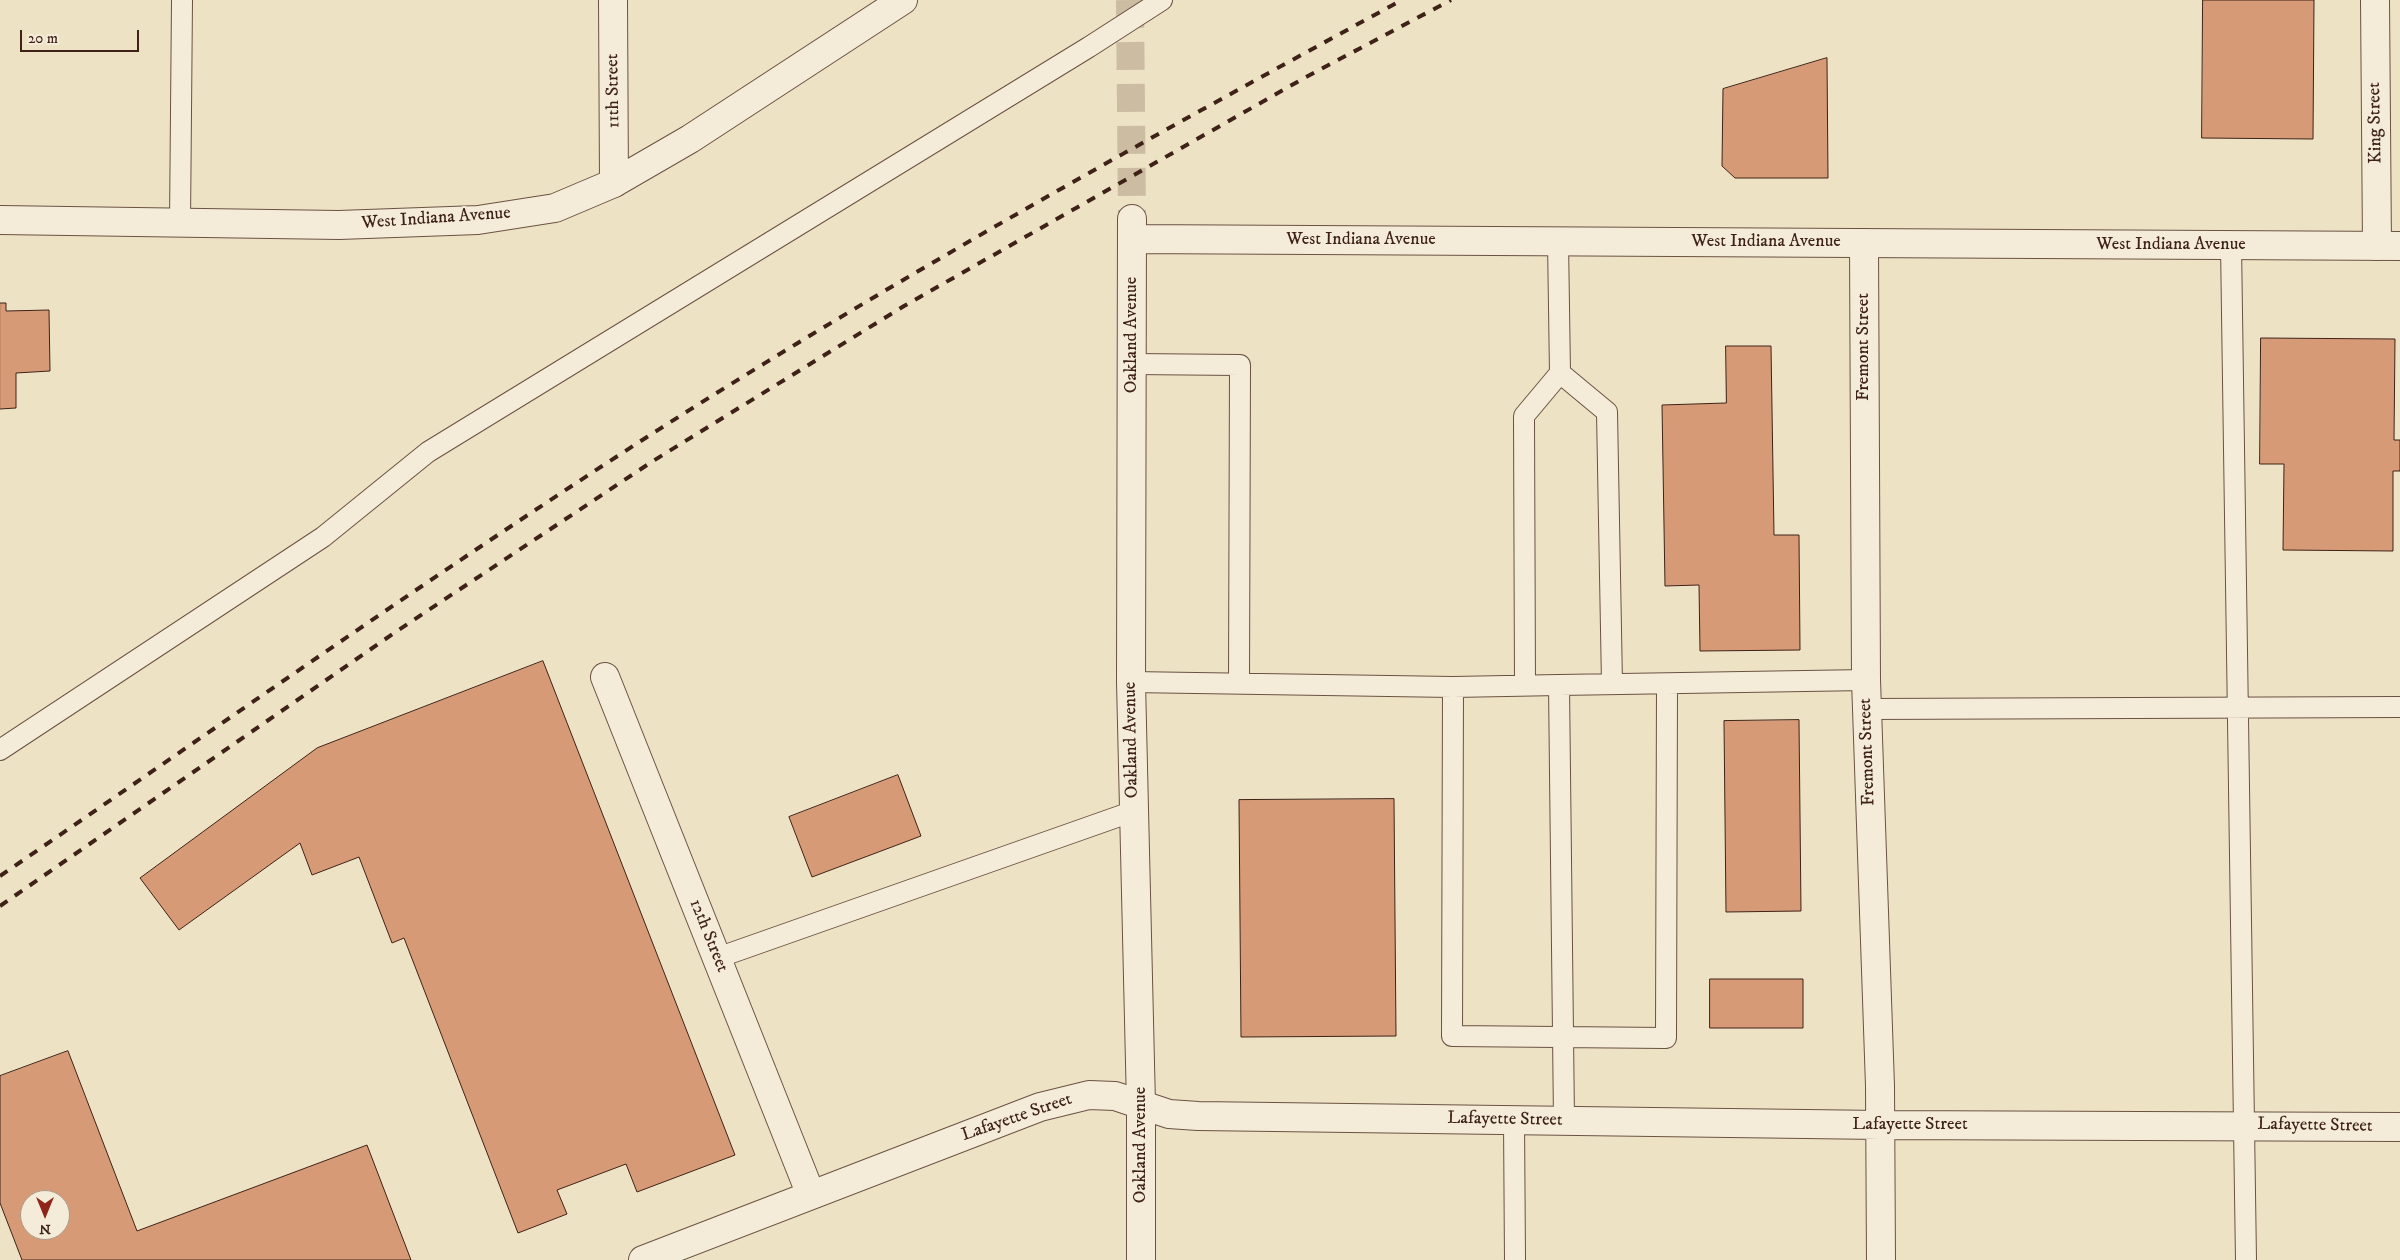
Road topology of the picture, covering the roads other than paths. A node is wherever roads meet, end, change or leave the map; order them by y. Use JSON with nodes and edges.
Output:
{"nodes":[{"id":1,"x":182,"y":0,"type":"edge"},
{"id":2,"x":613,"y":0,"type":"edge"},
{"id":3,"x":903,"y":0,"type":"edge"},
{"id":4,"x":1162,"y":0,"type":"edge"},
{"id":5,"x":2375,"y":0,"type":"edge"},
{"id":6,"x":614,"y":183,"type":"junction"},
{"id":7,"x":0,"y":220,"type":"edge"},
{"id":8,"x":180,"y":223,"type":"junction"},
{"id":9,"x":1132,"y":229,"type":"joint"},
{"id":10,"x":1558,"y":241,"type":"junction"},
{"id":11,"x":1864,"y":243,"type":"junction"},
{"id":12,"x":2231,"y":245,"type":"junction"},
{"id":13,"x":2389,"y":246,"type":"edge"},
{"id":14,"x":1132,"y":364,"type":"junction"},
{"id":15,"x":1560,"y":373,"type":"junction"},
{"id":16,"x":605,"y":677,"type":"dead end"},
{"id":17,"x":1866,"y":680,"type":"junction"},
{"id":18,"x":1131,"y":682,"type":"junction"},
{"id":19,"x":1239,"y":683,"type":"junction"},
{"id":20,"x":1612,"y":684,"type":"junction"},
{"id":21,"x":1667,"y":684,"type":"junction"},
{"id":22,"x":1525,"y":685,"type":"junction"},
{"id":23,"x":1559,"y":685,"type":"junction"},
{"id":24,"x":1453,"y":687,"type":"junction"},
{"id":25,"x":2400,"y":707,"type":"edge"},
{"id":26,"x":2238,"y":708,"type":"junction"},
{"id":27,"x":1867,"y":710,"type":"junction"},
{"id":28,"x":0,"y":750,"type":"edge"},
{"id":29,"x":1134,"y":811,"type":"junction"},
{"id":30,"x":717,"y":958,"type":"junction"},
{"id":31,"x":1563,"y":1038,"type":"junction"},
{"id":32,"x":1141,"y":1105,"type":"junction"},
{"id":33,"x":1514,"y":1120,"type":"junction"},
{"id":34,"x":1564,"y":1121,"type":"junction"},
{"id":35,"x":1882,"y":1125,"type":"junction"},
{"id":36,"x":2244,"y":1125,"type":"junction"},
{"id":37,"x":2400,"y":1127,"type":"edge"},
{"id":38,"x":811,"y":1195,"type":"junction"},
{"id":39,"x":643,"y":1260,"type":"edge"},
{"id":40,"x":1141,"y":1260,"type":"edge"},
{"id":41,"x":1515,"y":1260,"type":"edge"},
{"id":42,"x":1881,"y":1260,"type":"edge"},
{"id":43,"x":2246,"y":1260,"type":"edge"}],
"edges":[{"from":1,"to":8,"type":"lane"},
{"from":2,"to":6,"type":"street","name":"11th Street"},
{"from":3,"to":6,"type":"street","name":"West Indiana Avenue"},
{"from":4,"to":28,"type":"lane"},
{"from":5,"to":13,"type":"street","name":"King Street"},
{"from":6,"to":8,"type":"street","name":"West Indiana Avenue"},
{"from":7,"to":8,"type":"street","name":"West Indiana Avenue"},
{"from":9,"to":10,"type":"street","name":"West Indiana Avenue"},
{"from":9,"to":14,"type":"street","name":"Oakland Avenue"},
{"from":10,"to":11,"type":"street","name":"West Indiana Avenue"},
{"from":10,"to":15,"type":"lane"},
{"from":11,"to":12,"type":"street","name":"West Indiana Avenue"},
{"from":11,"to":17,"type":"street","name":"Fremont Street"},
{"from":12,"to":13,"type":"street","name":"West Indiana Avenue"},
{"from":12,"to":26,"type":"lane"},
{"from":14,"to":18,"type":"street","name":"Oakland Avenue"},
{"from":14,"to":19,"type":"lane"},
{"from":15,"to":20,"type":"lane"},
{"from":15,"to":22,"type":"lane"},
{"from":16,"to":30,"type":"street","name":"12th Street"},
{"from":17,"to":21,"type":"lane"},
{"from":17,"to":27,"type":"street","name":"Fremont Street"},
{"from":18,"to":19,"type":"lane"},
{"from":18,"to":29,"type":"street","name":"Oakland Avenue"},
{"from":19,"to":24,"type":"lane"},
{"from":20,"to":21,"type":"lane"},
{"from":20,"to":23,"type":"lane"},
{"from":21,"to":31,"type":"lane"},
{"from":22,"to":23,"type":"lane"},
{"from":22,"to":24,"type":"lane"},
{"from":23,"to":31,"type":"lane"},
{"from":24,"to":31,"type":"lane"},
{"from":25,"to":26,"type":"lane"},
{"from":26,"to":27,"type":"lane"},
{"from":26,"to":36,"type":"lane"},
{"from":27,"to":35,"type":"street","name":"Fremont Street"},
{"from":29,"to":30,"type":"lane"},
{"from":29,"to":32,"type":"street","name":"Oakland Avenue"},
{"from":30,"to":38,"type":"street","name":"12th Street"},
{"from":31,"to":34,"type":"lane"},
{"from":32,"to":33,"type":"street","name":"Lafayette Street"},
{"from":32,"to":38,"type":"street","name":"Lafayette Street"},
{"from":32,"to":40,"type":"street","name":"Oakland Avenue"},
{"from":33,"to":34,"type":"street","name":"Lafayette Street"},
{"from":33,"to":41,"type":"lane"},
{"from":34,"to":35,"type":"street","name":"Lafayette Street"},
{"from":35,"to":36,"type":"street","name":"Lafayette Street"},
{"from":35,"to":42,"type":"street","name":"Fremont Street"},
{"from":36,"to":37,"type":"street","name":"Lafayette Street"},
{"from":36,"to":43,"type":"lane"},
{"from":38,"to":39,"type":"street","name":"Lafayette Street"}]}
